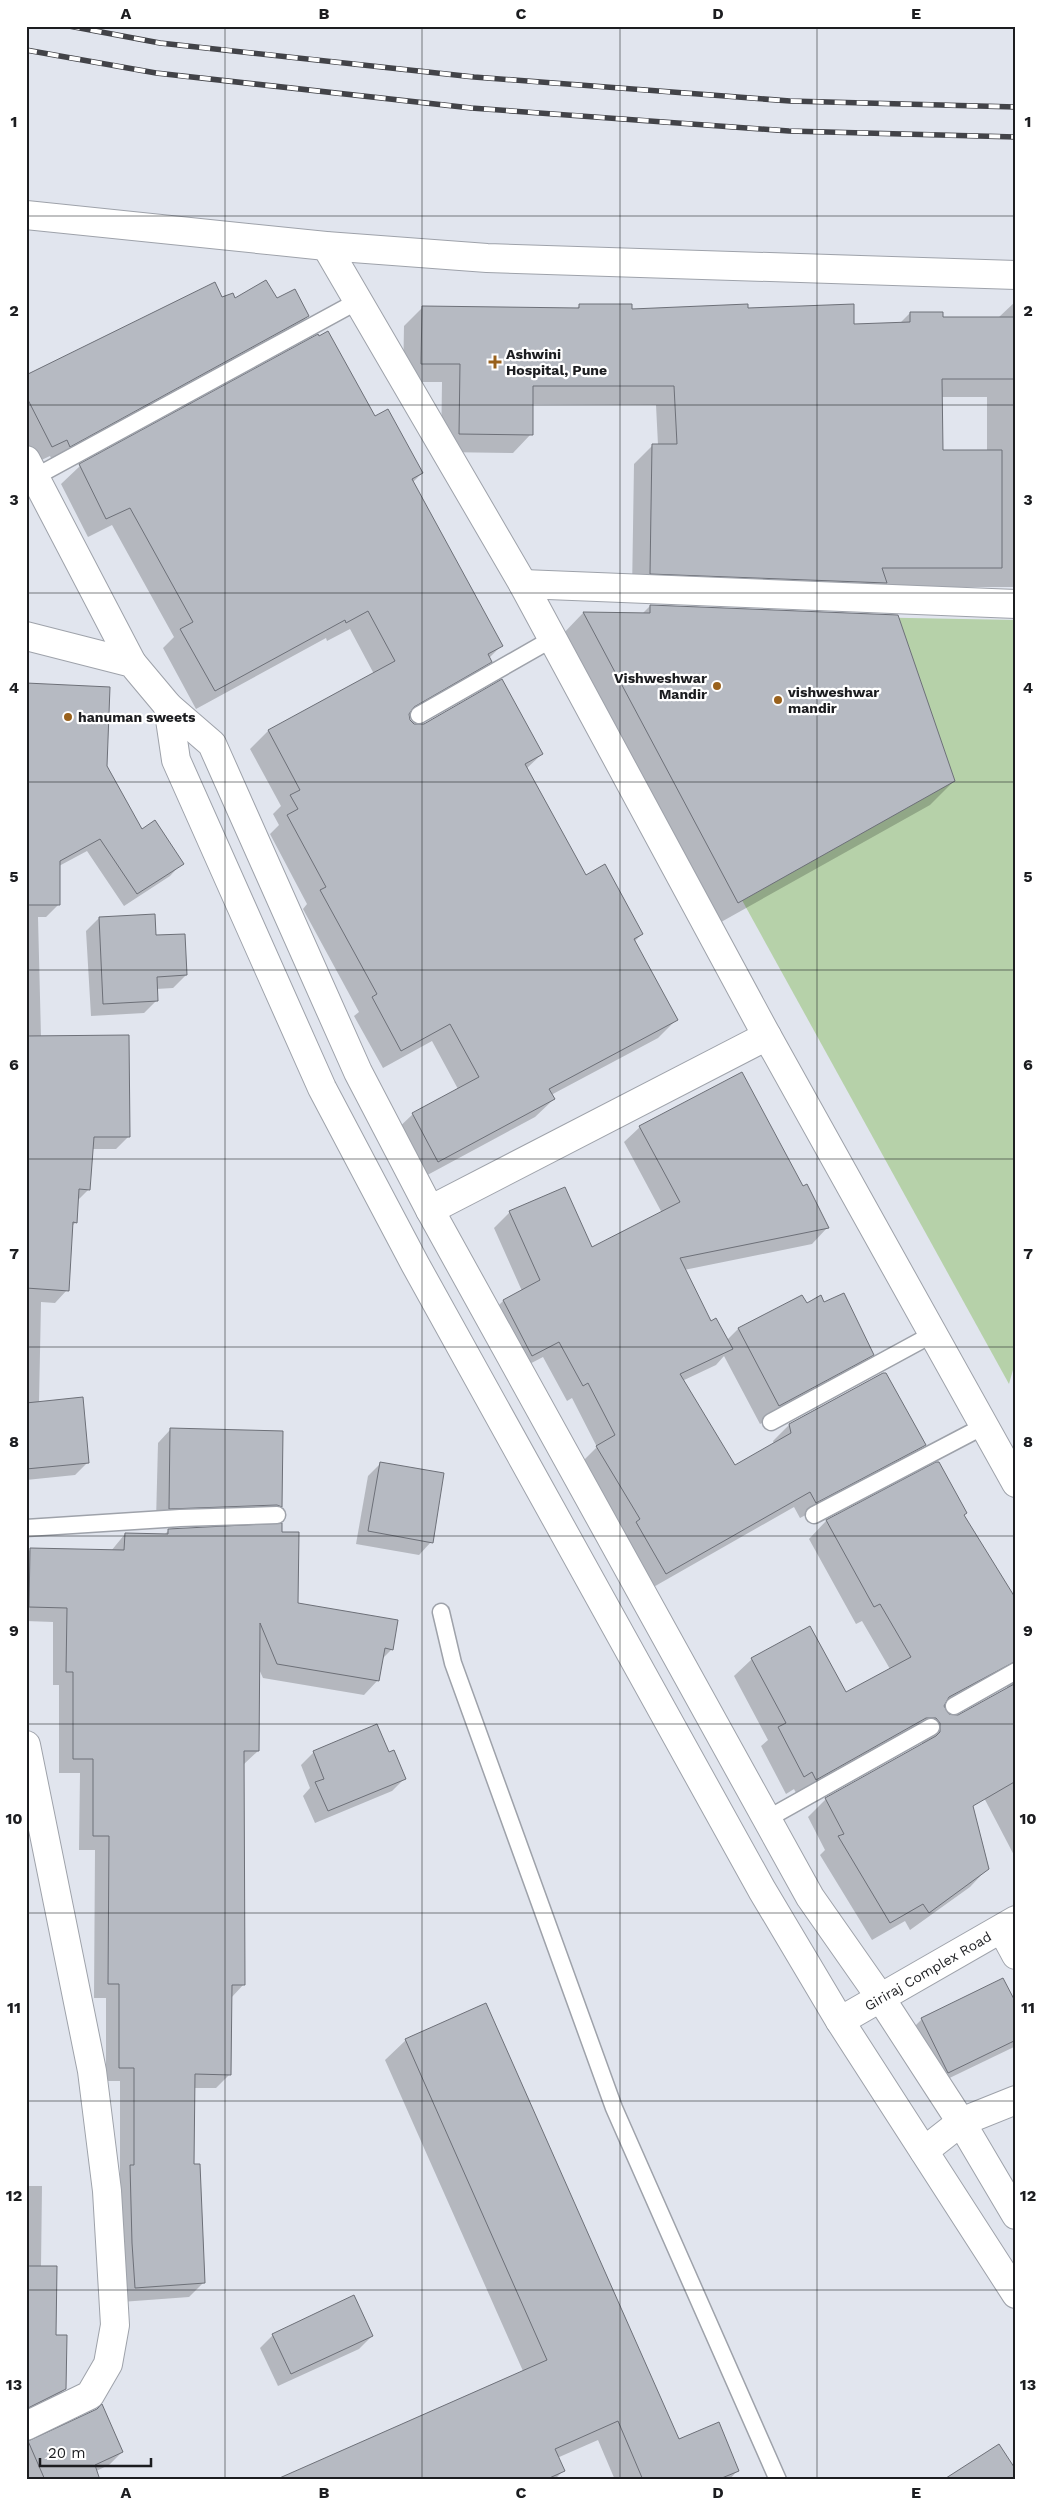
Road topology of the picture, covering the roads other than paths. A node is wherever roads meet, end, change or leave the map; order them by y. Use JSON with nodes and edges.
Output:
{"nodes":[{"id":1,"x":26,"y":215,"type":"edge"},
{"id":2,"x":326,"y":246,"type":"junction"},
{"id":3,"x":1016,"y":275,"type":"edge"},
{"id":4,"x":358,"y":301,"type":"junction"},
{"id":5,"x":31,"y":468,"type":"edge"},
{"id":6,"x":523,"y":584,"type":"junction"},
{"id":7,"x":1016,"y":604,"type":"edge"},
{"id":8,"x":26,"y":636,"type":"edge"},
{"id":9,"x":552,"y":639,"type":"junction"},
{"id":10,"x":132,"y":663,"type":"junction"},
{"id":11,"x":168,"y":706,"type":"junction"},
{"id":12,"x":419,"y":715,"type":"dead end"},
{"id":13,"x":767,"y":1036,"type":"junction"},
{"id":14,"x":430,"y":1210,"type":"junction"},
{"id":15,"x":933,"y":1334,"type":"junction"},
{"id":16,"x":771,"y":1422,"type":"dead end"},
{"id":17,"x":984,"y":1426,"type":"junction"},
{"id":18,"x":1015,"y":1479,"type":"edge"},
{"id":19,"x":276,"y":1515,"type":"dead end"},
{"id":20,"x":814,"y":1515,"type":"dead end"},
{"id":21,"x":26,"y":1528,"type":"edge"},
{"id":22,"x":441,"y":1612,"type":"dead end"},
{"id":23,"x":1016,"y":1671,"type":"edge"},
{"id":24,"x":954,"y":1706,"type":"dead end"},
{"id":25,"x":932,"y":1727,"type":"dead end"},
{"id":26,"x":26,"y":1745,"type":"edge"},
{"id":27,"x":766,"y":1819,"type":"junction"},
{"id":28,"x":1009,"y":1925,"type":"edge"},
{"id":29,"x":1016,"y":1955,"type":"edge"},
{"id":30,"x":880,"y":1997,"type":"junction"},
{"id":31,"x":840,"y":2021,"type":"junction"},
{"id":32,"x":1016,"y":2100,"type":"edge"},
{"id":33,"x":961,"y":2122,"type":"junction"},
{"id":34,"x":924,"y":2151,"type":"junction"},
{"id":35,"x":1016,"y":2215,"type":"edge"},
{"id":36,"x":1016,"y":2294,"type":"edge"},
{"id":37,"x":26,"y":2426,"type":"edge"},
{"id":38,"x":778,"y":2480,"type":"edge"}],
"edges":[{"from":1,"to":2,"type":"street"},
{"from":2,"to":3,"type":"street"},
{"from":2,"to":4,"type":"street"},
{"from":4,"to":5,"type":"lane"},
{"from":4,"to":6,"type":"street"},
{"from":5,"to":10,"type":"street"},
{"from":6,"to":7,"type":"street"},
{"from":6,"to":9,"type":"street"},
{"from":8,"to":10,"type":"street"},
{"from":9,"to":12,"type":"lane"},
{"from":9,"to":13,"type":"street"},
{"from":10,"to":11,"type":"street"},
{"from":11,"to":14,"type":"street"},
{"from":11,"to":31,"type":"street"},
{"from":13,"to":14,"type":"street"},
{"from":13,"to":15,"type":"street"},
{"from":14,"to":27,"type":"street"},
{"from":15,"to":16,"type":"lane"},
{"from":15,"to":17,"type":"street"},
{"from":17,"to":18,"type":"street"},
{"from":17,"to":20,"type":"lane"},
{"from":19,"to":21,"type":"lane"},
{"from":22,"to":38,"type":"lane"},
{"from":23,"to":24,"type":"lane"},
{"from":25,"to":27,"type":"lane"},
{"from":26,"to":37,"type":"street"},
{"from":27,"to":30,"type":"street"},
{"from":28,"to":29,"type":"street"},
{"from":28,"to":30,"type":"street","name":"Giriraj Complex Road"},
{"from":30,"to":31,"type":"street","name":"Giriraj Complex Road"},
{"from":30,"to":33,"type":"street"},
{"from":31,"to":34,"type":"street"},
{"from":32,"to":33,"type":"street"},
{"from":33,"to":34,"type":"street"},
{"from":33,"to":35,"type":"street"},
{"from":34,"to":36,"type":"street"}]}
